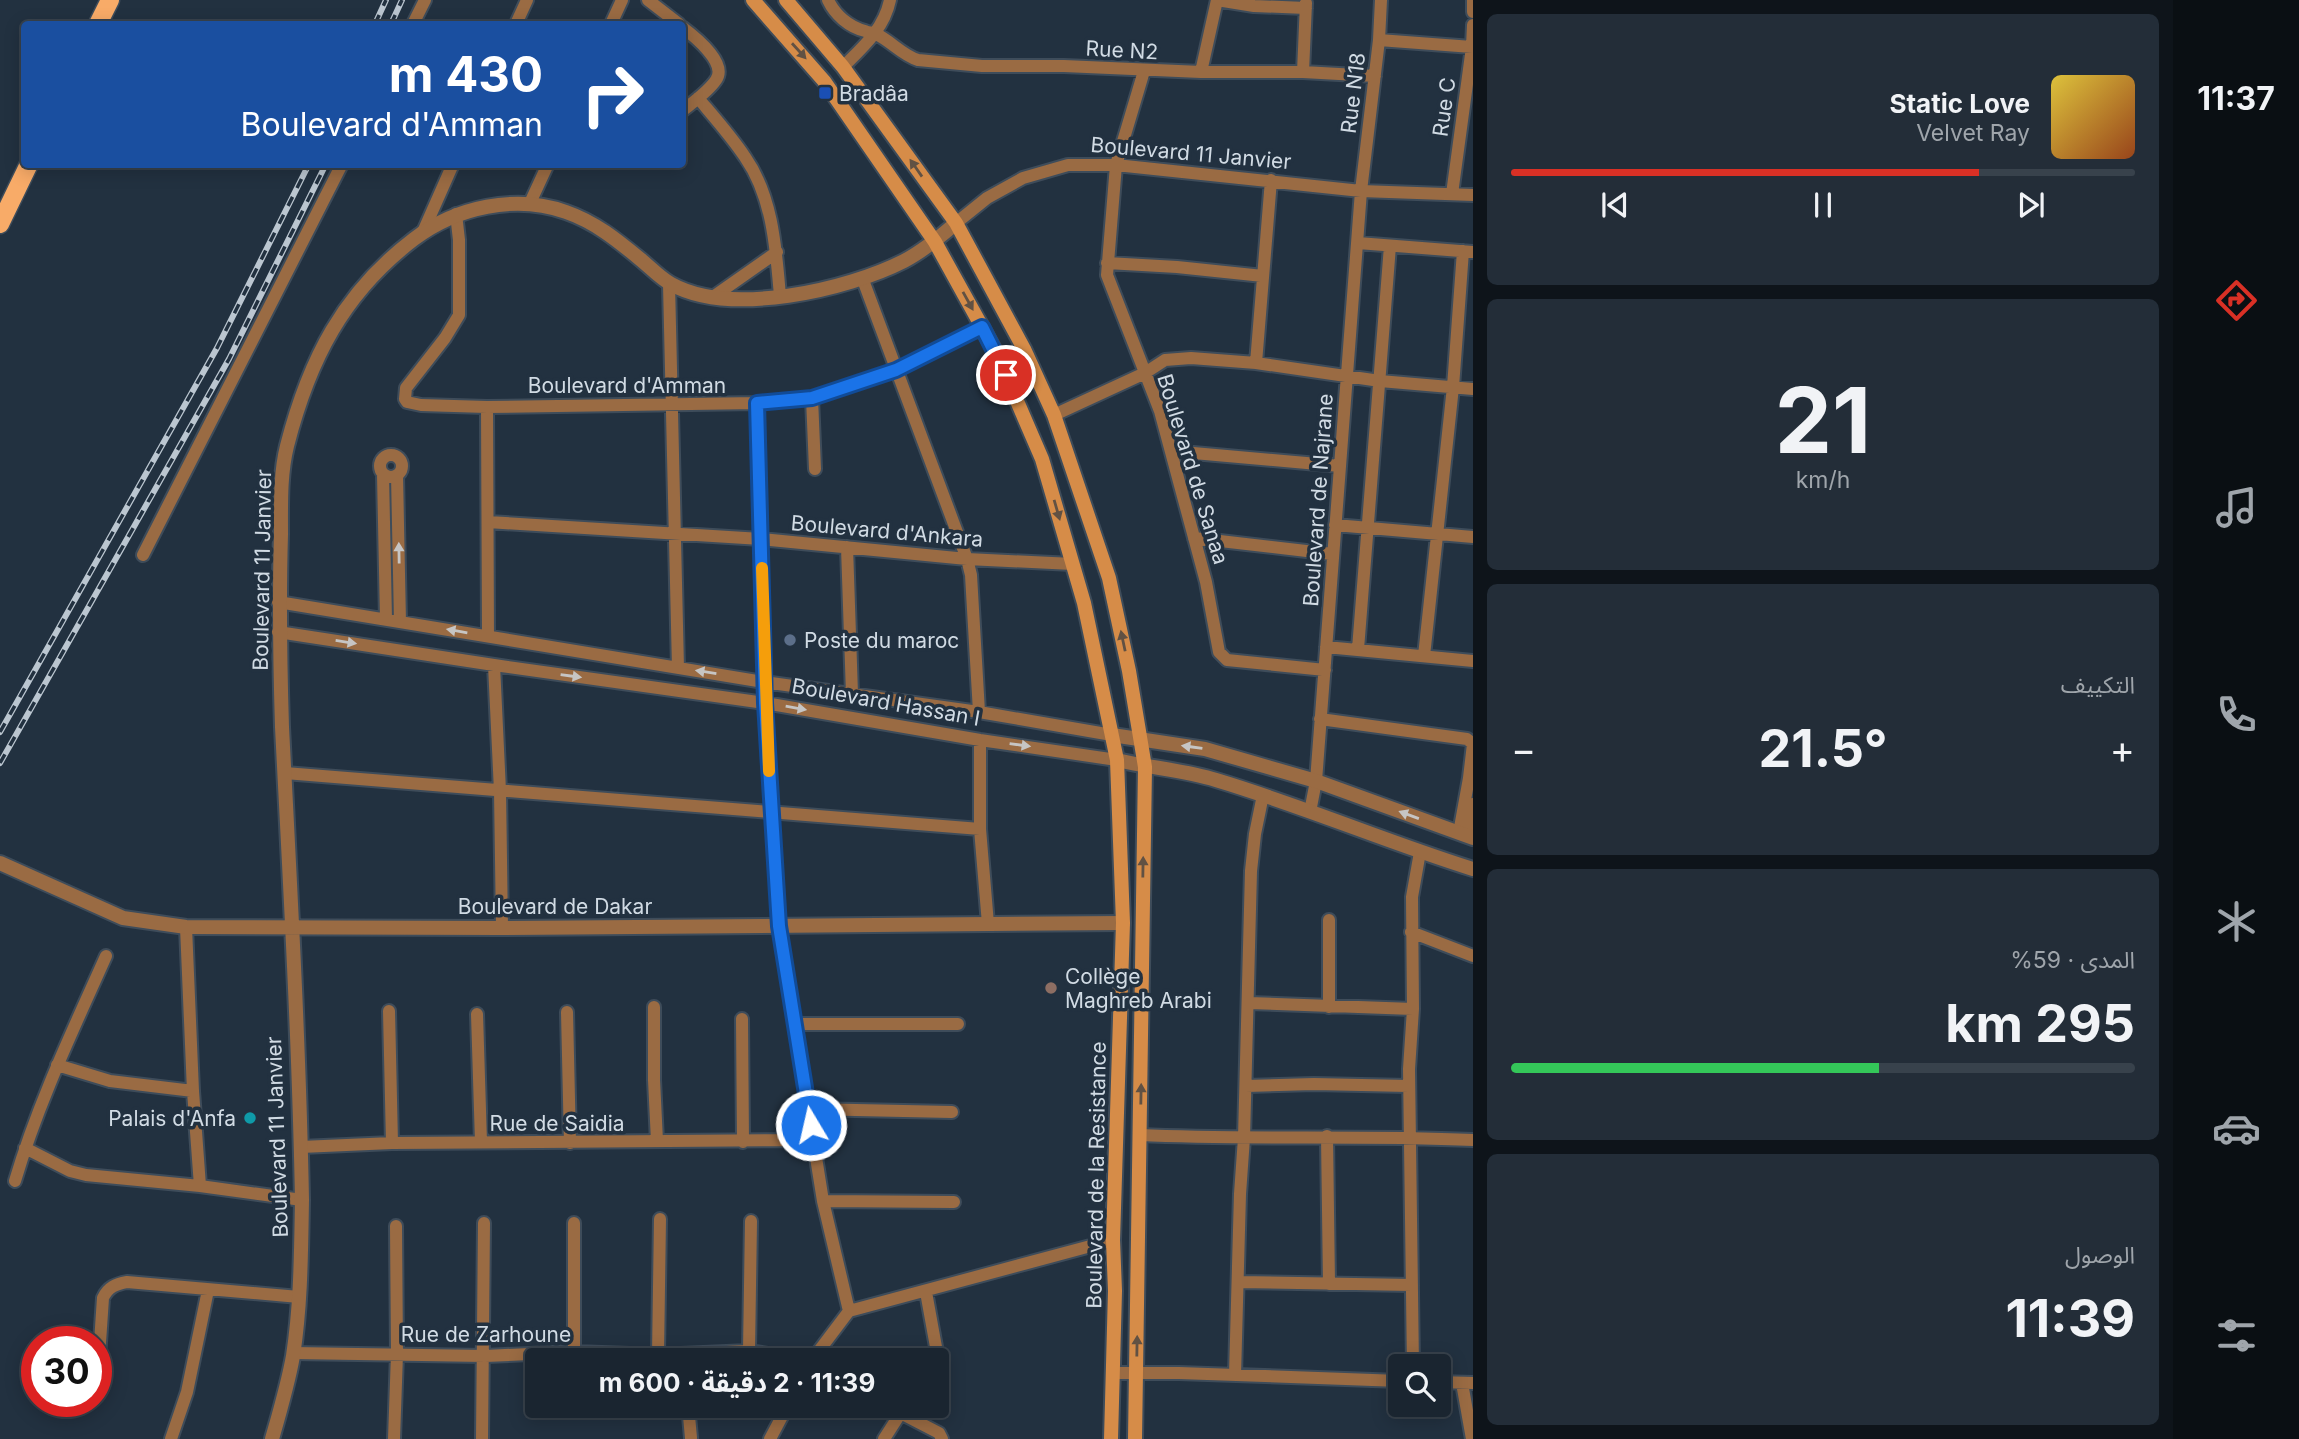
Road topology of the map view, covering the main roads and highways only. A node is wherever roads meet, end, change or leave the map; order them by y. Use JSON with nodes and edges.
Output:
{"nodes":[{"id":1,"x":110,"y":0,"type":"edge"},
{"id":2,"x":753,"y":0,"type":"edge"},
{"id":3,"x":786,"y":0,"type":"edge"},
{"id":4,"x":99,"y":21,"type":"edge"},
{"id":5,"x":27,"y":168,"type":"edge"},
{"id":6,"x":0,"y":224,"type":"edge"},
{"id":7,"x":1111,"y":1439,"type":"edge"},
{"id":8,"x":1135,"y":1439,"type":"edge"}],
"edges":[{"from":1,"to":4,"type":"main road"},
{"from":2,"to":7,"type":"main road","name":"Boulevard de la Resistance","one_way":true},
{"from":8,"to":3,"type":"main road","name":"Boulevard de la Resistance","one_way":true},
{"from":5,"to":6,"type":"main road"}]}
